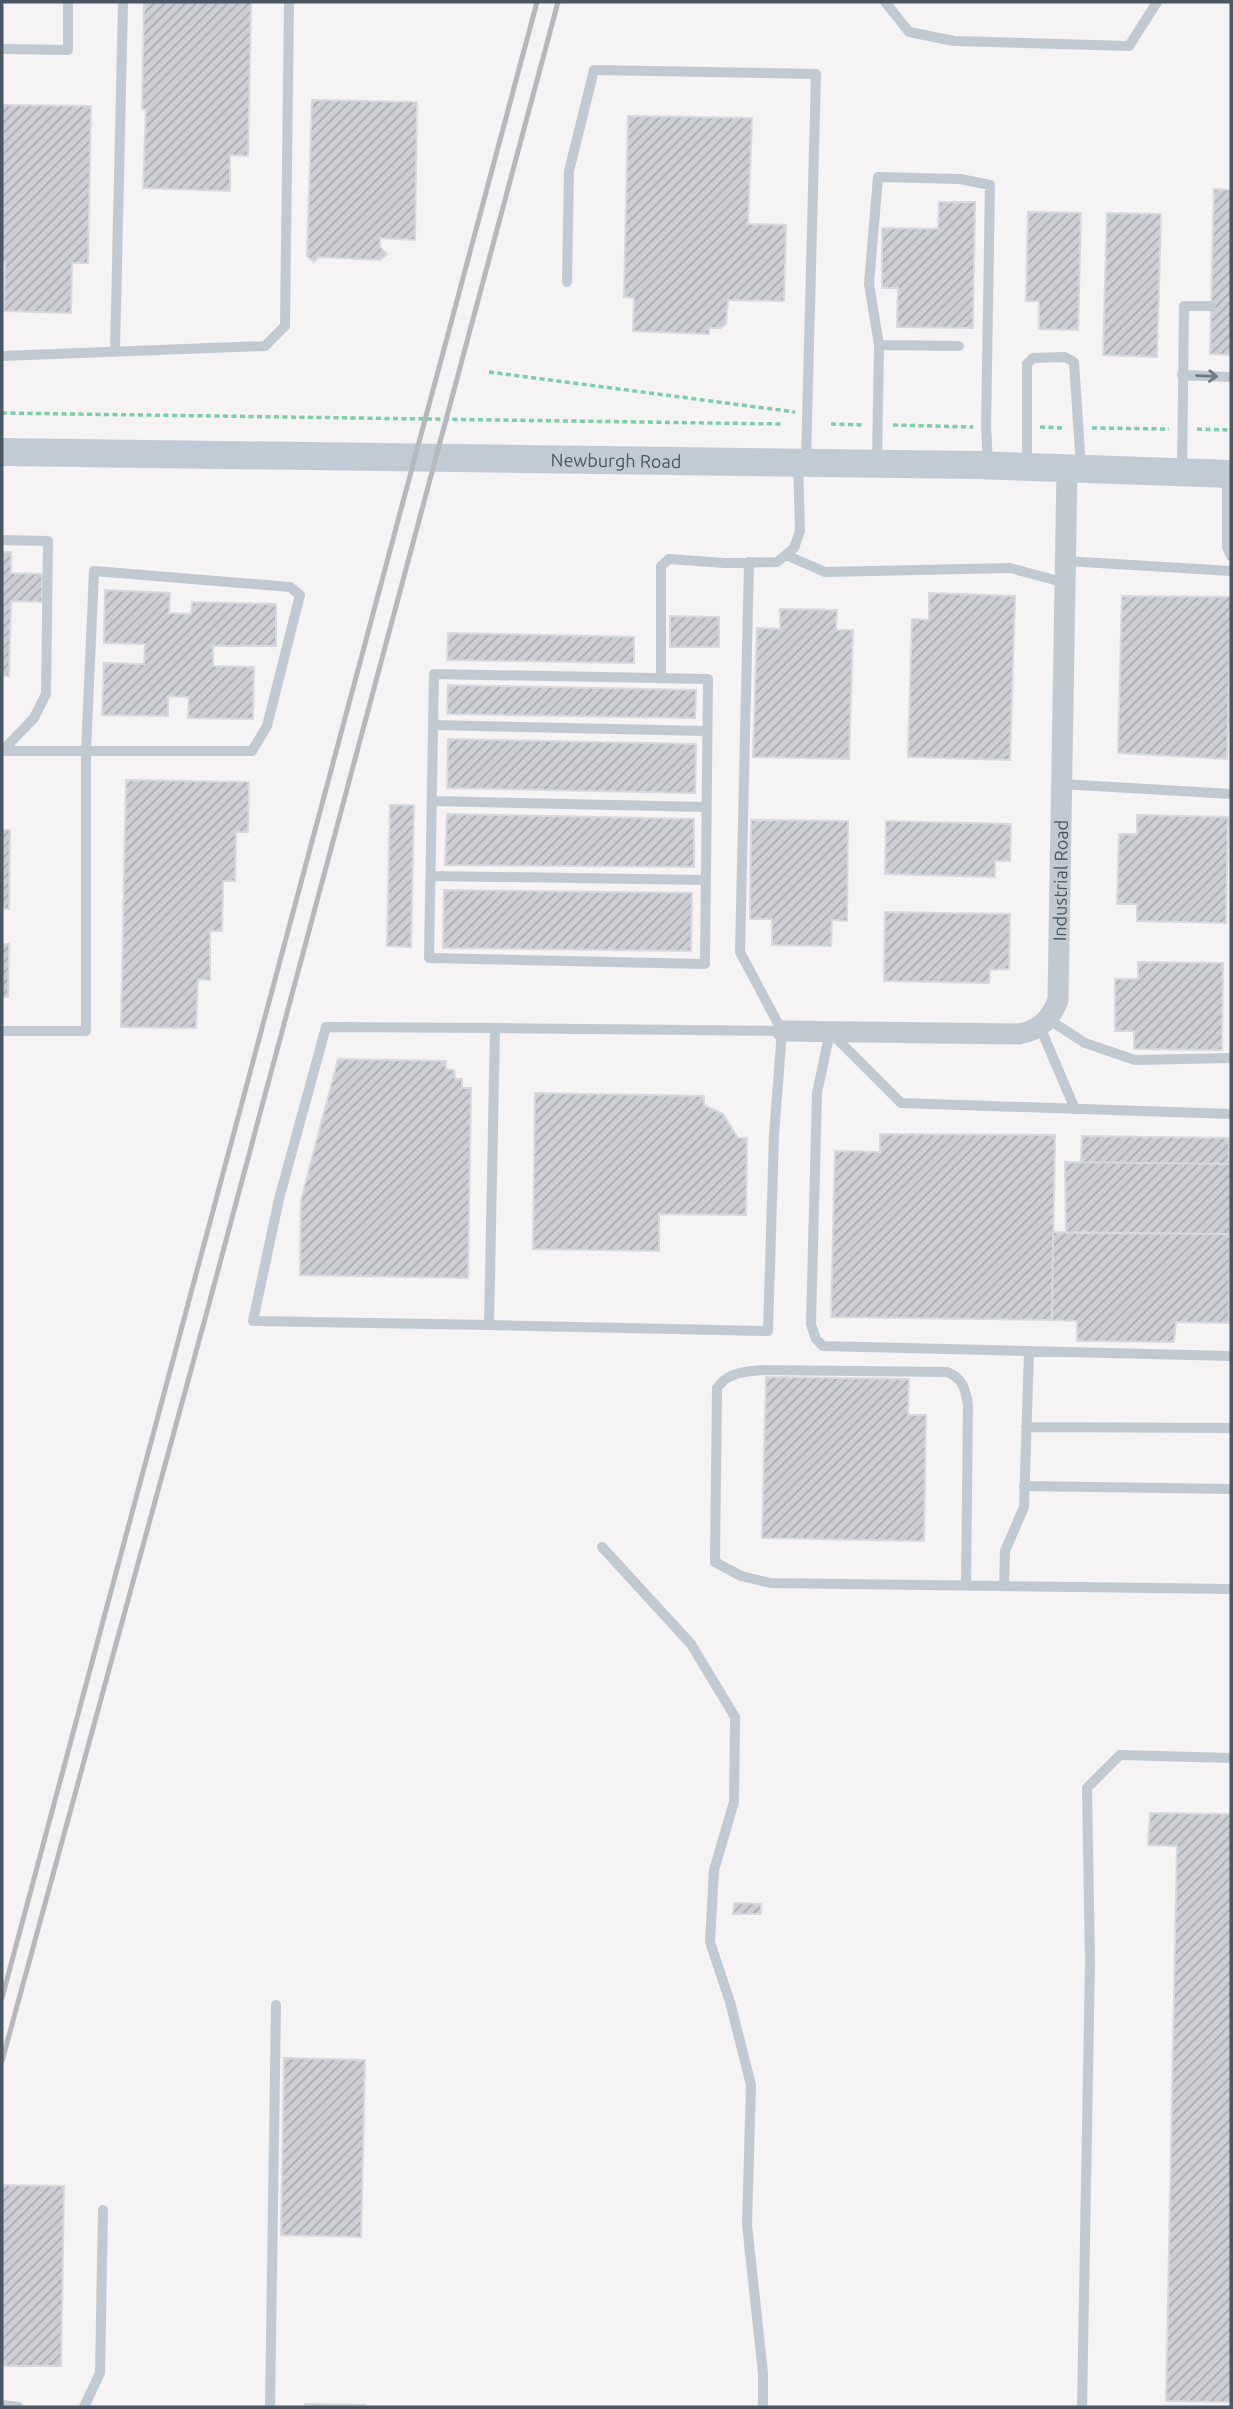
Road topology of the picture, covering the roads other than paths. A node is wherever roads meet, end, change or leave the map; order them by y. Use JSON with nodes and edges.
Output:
{"nodes":[{"id":1,"x":68,"y":2,"type":"edge"},
{"id":2,"x":123,"y":2,"type":"edge"},
{"id":3,"x":289,"y":2,"type":"edge"},
{"id":4,"x":885,"y":2,"type":"edge"},
{"id":5,"x":1157,"y":2,"type":"edge"},
{"id":6,"x":2,"y":49,"type":"edge"},
{"id":7,"x":567,"y":282,"type":"dead end"},
{"id":8,"x":1211,"y":306,"type":"dead end"},
{"id":9,"x":880,"y":345,"type":"junction"},
{"id":10,"x":959,"y":345,"type":"dead end"},
{"id":11,"x":115,"y":352,"type":"junction"},
{"id":12,"x":2,"y":356,"type":"edge"},
{"id":13,"x":1182,"y":375,"type":"junction"},
{"id":14,"x":1231,"y":377,"type":"edge"},
{"id":15,"x":2,"y":452,"type":"edge"},
{"id":16,"x":802,"y":463,"type":"junction"},
{"id":17,"x":877,"y":464,"type":"junction"},
{"id":18,"x":988,"y":466,"type":"junction"},
{"id":19,"x":1027,"y":467,"type":"junction"},
{"id":20,"x":1074,"y":468,"type":"junction"},
{"id":21,"x":1182,"y":471,"type":"junction"},
{"id":22,"x":1229,"y":473,"type":"edge"},
{"id":23,"x":2,"y":540,"type":"edge"},
{"id":24,"x":786,"y":555,"type":"junction"},
{"id":25,"x":1231,"y":556,"type":"edge"},
{"id":26,"x":1066,"y":561,"type":"junction"},
{"id":27,"x":750,"y":562,"type":"junction"},
{"id":28,"x":1231,"y":571,"type":"edge"},
{"id":29,"x":1066,"y":583,"type":"junction"},
{"id":30,"x":661,"y":676,"type":"junction"},
{"id":31,"x":433,"y":725,"type":"junction"},
{"id":32,"x":708,"y":731,"type":"junction"},
{"id":33,"x":2,"y":751,"type":"edge"},
{"id":34,"x":86,"y":751,"type":"junction"},
{"id":35,"x":1062,"y":784,"type":"junction"},
{"id":36,"x":1231,"y":794,"type":"edge"},
{"id":37,"x":432,"y":801,"type":"junction"},
{"id":38,"x":706,"y":807,"type":"junction"},
{"id":39,"x":431,"y":876,"type":"junction"},
{"id":40,"x":706,"y":880,"type":"junction"},
{"id":41,"x":1044,"y":1023,"type":"junction"},
{"id":42,"x":495,"y":1028,"type":"junction"},
{"id":43,"x":2,"y":1031,"type":"edge"},
{"id":44,"x":782,"y":1031,"type":"junction"},
{"id":45,"x":830,"y":1032,"type":"junction"},
{"id":46,"x":1231,"y":1058,"type":"edge"},
{"id":47,"x":1075,"y":1109,"type":"junction"},
{"id":48,"x":1231,"y":1114,"type":"edge"},
{"id":49,"x":489,"y":1325,"type":"junction"},
{"id":50,"x":1028,"y":1351,"type":"junction"},
{"id":51,"x":1231,"y":1356,"type":"edge"},
{"id":52,"x":1026,"y":1427,"type":"junction"},
{"id":53,"x":1231,"y":1428,"type":"edge"},
{"id":54,"x":1024,"y":1486,"type":"junction"},
{"id":55,"x":1231,"y":1489,"type":"edge"},
{"id":56,"x":601,"y":1547,"type":"dead end"},
{"id":57,"x":966,"y":1586,"type":"junction"},
{"id":58,"x":1004,"y":1586,"type":"junction"},
{"id":59,"x":1231,"y":1589,"type":"edge"},
{"id":60,"x":1231,"y":1758,"type":"edge"},
{"id":61,"x":276,"y":2005,"type":"dead end"},
{"id":62,"x":103,"y":2210,"type":"dead end"},
{"id":63,"x":2,"y":2405,"type":"edge"},
{"id":64,"x":18,"y":2407,"type":"edge"},
{"id":65,"x":84,"y":2407,"type":"edge"},
{"id":66,"x":270,"y":2407,"type":"edge"},
{"id":67,"x":763,"y":2407,"type":"edge"},
{"id":68,"x":1082,"y":2407,"type":"edge"}],
"edges":[{"from":1,"to":6,"type":"lane"},
{"from":2,"to":11,"type":"lane"},
{"from":3,"to":11,"type":"lane"},
{"from":4,"to":5,"type":"lane"},
{"from":7,"to":16,"type":"lane"},
{"from":8,"to":13,"type":"lane"},
{"from":9,"to":10,"type":"lane"},
{"from":9,"to":17,"type":"lane"},
{"from":9,"to":18,"type":"lane"},
{"from":11,"to":12,"type":"lane"},
{"from":13,"to":14,"type":"lane","one_way":true},
{"from":13,"to":21,"type":"lane"},
{"from":15,"to":16,"type":"main road","name":"Newburgh Road"},
{"from":16,"to":17,"type":"main road","name":"Newburgh Road"},
{"from":16,"to":24,"type":"lane"},
{"from":17,"to":18,"type":"main road","name":"Newburgh Road"},
{"from":18,"to":19,"type":"main road","name":"Newburgh Road"},
{"from":19,"to":20,"type":"main road","name":"Newburgh Road"},
{"from":19,"to":20,"type":"lane"},
{"from":20,"to":21,"type":"main road","name":"Newburgh Road"},
{"from":20,"to":26,"type":"street","name":"Industrial Road"},
{"from":21,"to":22,"type":"main road","name":"Newburgh Road"},
{"from":22,"to":25,"type":"lane"},
{"from":23,"to":33,"type":"lane"},
{"from":24,"to":27,"type":"lane"},
{"from":24,"to":29,"type":"lane"},
{"from":26,"to":28,"type":"lane"},
{"from":26,"to":29,"type":"street","name":"Industrial Road"},
{"from":27,"to":30,"type":"lane"},
{"from":27,"to":44,"type":"lane"},
{"from":29,"to":35,"type":"street","name":"Industrial Road"},
{"from":30,"to":31,"type":"lane"},
{"from":30,"to":32,"type":"lane"},
{"from":31,"to":32,"type":"lane"},
{"from":31,"to":37,"type":"lane"},
{"from":32,"to":38,"type":"lane"},
{"from":33,"to":34,"type":"lane"},
{"from":34,"to":34,"type":"lane"},
{"from":34,"to":43,"type":"lane"},
{"from":35,"to":36,"type":"lane"},
{"from":35,"to":41,"type":"street","name":"Industrial Road"},
{"from":37,"to":38,"type":"lane"},
{"from":37,"to":39,"type":"lane"},
{"from":38,"to":40,"type":"lane"},
{"from":39,"to":40,"type":"lane"},
{"from":39,"to":40,"type":"lane"},
{"from":41,"to":45,"type":"street"},
{"from":41,"to":46,"type":"lane"},
{"from":41,"to":47,"type":"lane"},
{"from":42,"to":44,"type":"lane"},
{"from":42,"to":49,"type":"lane"},
{"from":42,"to":49,"type":"lane"},
{"from":44,"to":45,"type":"street"},
{"from":44,"to":49,"type":"lane"},
{"from":45,"to":47,"type":"lane"},
{"from":45,"to":50,"type":"lane"},
{"from":47,"to":48,"type":"lane"},
{"from":50,"to":51,"type":"lane"},
{"from":50,"to":52,"type":"lane"},
{"from":52,"to":53,"type":"lane"},
{"from":52,"to":54,"type":"lane"},
{"from":54,"to":55,"type":"lane"},
{"from":54,"to":58,"type":"lane"},
{"from":56,"to":67,"type":"lane"},
{"from":57,"to":57,"type":"lane"},
{"from":57,"to":58,"type":"lane"},
{"from":58,"to":59,"type":"lane"},
{"from":60,"to":68,"type":"lane"},
{"from":61,"to":66,"type":"lane"},
{"from":62,"to":65,"type":"lane"},
{"from":63,"to":64,"type":"lane"}]}
